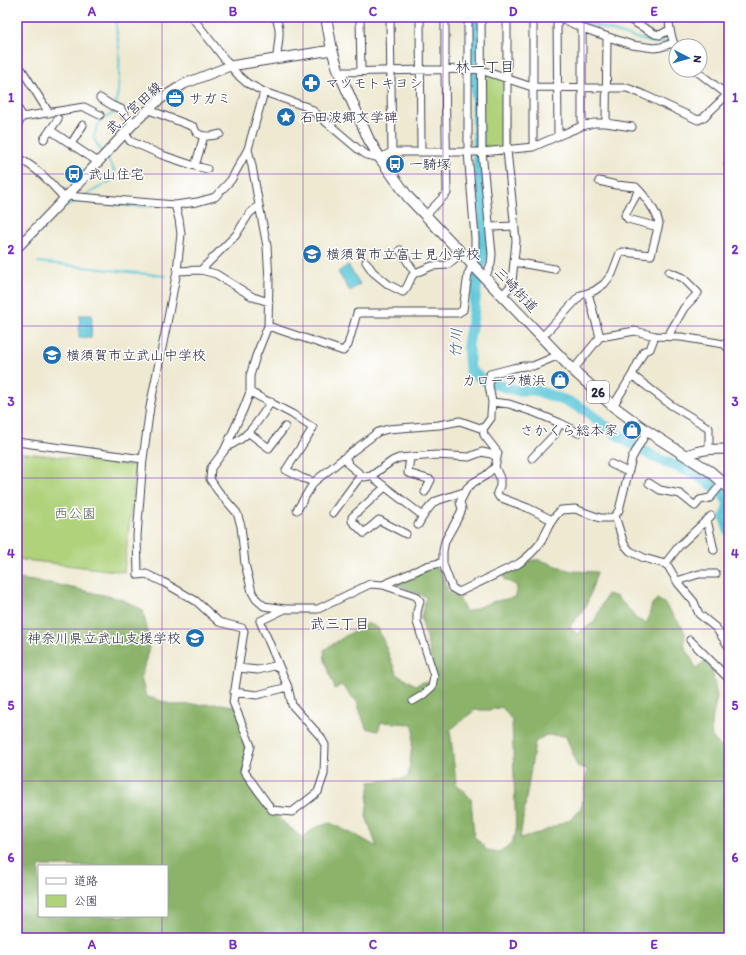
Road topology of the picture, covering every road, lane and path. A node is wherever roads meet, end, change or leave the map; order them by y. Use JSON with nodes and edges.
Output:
{"nodes":[{"id":1,"x":192,"y":17,"type":"edge"},
{"id":2,"x":275,"y":17,"type":"edge"},
{"id":3,"x":326,"y":17,"type":"edge"},
{"id":4,"x":360,"y":17,"type":"edge"},
{"id":5,"x":390,"y":17,"type":"edge"},
{"id":6,"x":420,"y":17,"type":"edge"},
{"id":7,"x":445,"y":17,"type":"edge"},
{"id":8,"x":468,"y":17,"type":"edge"},
{"id":9,"x":481,"y":17,"type":"edge"},
{"id":10,"x":507,"y":17,"type":"edge"},
{"id":11,"x":532,"y":17,"type":"edge"},
{"id":12,"x":558,"y":17,"type":"edge"},
{"id":13,"x":625,"y":17,"type":"edge"},
{"id":14,"x":669,"y":17,"type":"edge"},
{"id":15,"x":582,"y":28,"type":"junction"},
{"id":16,"x":669,"y":30,"type":"junction"},
{"id":17,"x":607,"y":37,"type":"junction"},
{"id":18,"x":672,"y":38,"type":"edge"},
{"id":19,"x":668,"y":46,"type":"edge"},
{"id":20,"x":332,"y":50,"type":"junction"},
{"id":21,"x":277,"y":58,"type":"junction"},
{"id":22,"x":230,"y":66,"type":"junction"},
{"id":23,"x":468,"y":69,"type":"junction"},
{"id":24,"x":420,"y":70,"type":"junction"},
{"id":25,"x":445,"y":70,"type":"junction"},
{"id":26,"x":481,"y":70,"type":"junction"},
{"id":27,"x":361,"y":71,"type":"junction"},
{"id":28,"x":391,"y":71,"type":"junction"},
{"id":29,"x":339,"y":72,"type":"junction"},
{"id":30,"x":17,"y":73,"type":"edge"},
{"id":31,"x":507,"y":78,"type":"junction"},
{"id":32,"x":705,"y":78,"type":"edge"},
{"id":33,"x":532,"y":87,"type":"junction"},
{"id":34,"x":558,"y":87,"type":"junction"},
{"id":35,"x":582,"y":87,"type":"junction"},
{"id":36,"x":606,"y":88,"type":"junction"},
{"id":37,"x":264,"y":92,"type":"junction"},
{"id":38,"x":728,"y":95,"type":"edge"},
{"id":39,"x":100,"y":98,"type":"dead end"},
{"id":40,"x":17,"y":107,"type":"edge"},
{"id":41,"x":148,"y":110,"type":"junction"},
{"id":42,"x":49,"y":113,"type":"junction"},
{"id":43,"x":100,"y":115,"type":"dead end"},
{"id":44,"x":23,"y":117,"type":"junction"},
{"id":45,"x":58,"y":119,"type":"dead end"},
{"id":46,"x":134,"y":123,"type":"junction"},
{"id":47,"x":606,"y":123,"type":"junction"},
{"id":48,"x":83,"y":125,"type":"dead end"},
{"id":49,"x":17,"y":126,"type":"edge"},
{"id":50,"x":582,"y":126,"type":"junction"},
{"id":51,"x":632,"y":127,"type":"dead end"},
{"id":52,"x":50,"y":130,"type":"junction"},
{"id":53,"x":125,"y":132,"type":"junction"},
{"id":54,"x":220,"y":134,"type":"dead end"},
{"id":55,"x":204,"y":136,"type":"junction"},
{"id":56,"x":558,"y":136,"type":"junction"},
{"id":57,"x":44,"y":139,"type":"dead end"},
{"id":58,"x":71,"y":144,"type":"junction"},
{"id":59,"x":533,"y":147,"type":"junction"},
{"id":60,"x":248,"y":149,"type":"junction"},
{"id":61,"x":507,"y":150,"type":"junction"},
{"id":62,"x":392,"y":152,"type":"junction"},
{"id":63,"x":421,"y":152,"type":"junction"},
{"id":64,"x":446,"y":152,"type":"junction"},
{"id":65,"x":468,"y":152,"type":"junction"},
{"id":66,"x":482,"y":152,"type":"junction"},
{"id":67,"x":102,"y":157,"type":"junction"},
{"id":68,"x":17,"y":158,"type":"edge"},
{"id":69,"x":380,"y":158,"type":"junction"},
{"id":70,"x":195,"y":166,"type":"junction"},
{"id":71,"x":207,"y":169,"type":"dead end"},
{"id":72,"x":599,"y":181,"type":"dead end"},
{"id":73,"x":639,"y":190,"type":"junction"},
{"id":74,"x":66,"y":197,"type":"junction"},
{"id":75,"x":175,"y":205,"type":"junction"},
{"id":76,"x":259,"y":205,"type":"junction"},
{"id":77,"x":425,"y":216,"type":"junction"},
{"id":78,"x":516,"y":226,"type":"junction"},
{"id":79,"x":490,"y":227,"type":"junction"},
{"id":80,"x":658,"y":227,"type":"junction"},
{"id":81,"x":17,"y":248,"type":"edge"},
{"id":82,"x":400,"y":250,"type":"dead end"},
{"id":83,"x":462,"y":254,"type":"junction"},
{"id":84,"x":366,"y":262,"type":"dead end"},
{"id":85,"x":514,"y":262,"type":"junction"},
{"id":86,"x":473,"y":264,"type":"junction"},
{"id":87,"x":554,"y":269,"type":"dead end"},
{"id":88,"x":201,"y":270,"type":"junction"},
{"id":89,"x":177,"y":271,"type":"junction"},
{"id":90,"x":669,"y":272,"type":"dead end"},
{"id":91,"x":415,"y":273,"type":"junction"},
{"id":92,"x":484,"y":277,"type":"junction"},
{"id":93,"x":588,"y":293,"type":"junction"},
{"id":94,"x":502,"y":295,"type":"junction"},
{"id":95,"x":269,"y":302,"type":"junction"},
{"id":96,"x":268,"y":326,"type":"junction"},
{"id":97,"x":655,"y":336,"type":"junction"},
{"id":98,"x":668,"y":336,"type":"junction"},
{"id":99,"x":542,"y":337,"type":"junction"},
{"id":100,"x":600,"y":337,"type":"junction"},
{"id":101,"x":729,"y":349,"type":"edge"},
{"id":102,"x":559,"y":355,"type":"junction"},
{"id":103,"x":573,"y":370,"type":"junction"},
{"id":104,"x":632,"y":375,"type":"junction"},
{"id":105,"x":250,"y":392,"type":"junction"},
{"id":106,"x":271,"y":402,"type":"junction"},
{"id":107,"x":492,"y":402,"type":"junction"},
{"id":108,"x":613,"y":406,"type":"junction"},
{"id":109,"x":560,"y":423,"type":"junction"},
{"id":110,"x":285,"y":427,"type":"dead end"},
{"id":111,"x":483,"y":429,"type":"junction"},
{"id":112,"x":647,"y":431,"type":"junction"},
{"id":113,"x":249,"y":433,"type":"junction"},
{"id":114,"x":578,"y":433,"type":"dead end"},
{"id":115,"x":17,"y":442,"type":"edge"},
{"id":116,"x":226,"y":447,"type":"junction"},
{"id":117,"x":709,"y":448,"type":"junction"},
{"id":118,"x":729,"y":449,"type":"edge"},
{"id":119,"x":686,"y":455,"type":"junction"},
{"id":120,"x":344,"y":457,"type":"junction"},
{"id":121,"x":410,"y":457,"type":"junction"},
{"id":122,"x":497,"y":457,"type":"junction"},
{"id":123,"x":532,"y":458,"type":"dead end"},
{"id":124,"x":143,"y":459,"type":"junction"},
{"id":125,"x":612,"y":464,"type":"dead end"},
{"id":126,"x":495,"y":467,"type":"junction"},
{"id":127,"x":628,"y":472,"type":"junction"},
{"id":128,"x":361,"y":475,"type":"junction"},
{"id":129,"x":371,"y":476,"type":"junction"},
{"id":130,"x":314,"y":482,"type":"junction"},
{"id":131,"x":649,"y":483,"type":"dead end"},
{"id":132,"x":726,"y":485,"type":"edge"},
{"id":133,"x":385,"y":487,"type":"junction"},
{"id":134,"x":426,"y":492,"type":"dead end"},
{"id":135,"x":464,"y":492,"type":"junction"},
{"id":136,"x":297,"y":510,"type":"dead end"},
{"id":137,"x":333,"y":513,"type":"dead end"},
{"id":138,"x":423,"y":516,"type":"junction"},
{"id":139,"x":615,"y":516,"type":"junction"},
{"id":140,"x":552,"y":520,"type":"junction"},
{"id":141,"x":418,"y":525,"type":"dead end"},
{"id":142,"x":406,"y":534,"type":"dead end"},
{"id":143,"x":714,"y":550,"type":"dead end"},
{"id":144,"x":443,"y":564,"type":"junction"},
{"id":145,"x":665,"y":564,"type":"junction"},
{"id":146,"x":716,"y":574,"type":"dead end"},
{"id":147,"x":677,"y":581,"type":"junction"},
{"id":148,"x":383,"y":584,"type":"junction"},
{"id":149,"x":285,"y":609,"type":"junction"},
{"id":150,"x":690,"y":640,"type":"dead end"},
{"id":151,"x":729,"y":647,"type":"edge"},
{"id":152,"x":278,"y":665,"type":"junction"},
{"id":153,"x":238,"y":668,"type":"junction"},
{"id":154,"x":729,"y":679,"type":"edge"},
{"id":155,"x":288,"y":687,"type":"junction"},
{"id":156,"x":234,"y":692,"type":"junction"},
{"id":157,"x":413,"y":701,"type":"dead end"}],
"edges":[{"from":1,"to":22,"type":"street"},
{"from":2,"to":21,"type":"street"},
{"from":3,"to":20,"type":"main road","name":"三崎街道","number":"26"},
{"from":4,"to":27,"type":"street"},
{"from":5,"to":28,"type":"street"},
{"from":6,"to":24,"type":"street"},
{"from":7,"to":25,"type":"street"},
{"from":8,"to":23,"type":"street"},
{"from":9,"to":26,"type":"street"},
{"from":10,"to":31,"type":"street"},
{"from":11,"to":33,"type":"street"},
{"from":12,"to":15,"type":"street"},
{"from":12,"to":34,"type":"street"},
{"from":13,"to":16,"type":"street"},
{"from":14,"to":16,"type":"street"},
{"from":15,"to":17,"type":"street"},
{"from":15,"to":35,"type":"street"},
{"from":16,"to":18,"type":"street"},
{"from":17,"to":19,"type":"street"},
{"from":17,"to":36,"type":"street"},
{"from":20,"to":21,"type":"main road","name":"武上宮田線"},
{"from":20,"to":29,"type":"main road","name":"三崎街道","number":"26"},
{"from":21,"to":22,"type":"main road","name":"武上宮田線"},
{"from":22,"to":37,"type":"street"},
{"from":22,"to":41,"type":"main road","name":"武上宮田線"},
{"from":23,"to":25,"type":"street"},
{"from":23,"to":26,"type":"street"},
{"from":23,"to":65,"type":"street"},
{"from":24,"to":25,"type":"street"},
{"from":24,"to":28,"type":"street"},
{"from":24,"to":63,"type":"street"},
{"from":25,"to":64,"type":"street"},
{"from":26,"to":31,"type":"street"},
{"from":26,"to":66,"type":"street"},
{"from":27,"to":28,"type":"street"},
{"from":27,"to":29,"type":"street"},
{"from":28,"to":62,"type":"street"},
{"from":29,"to":69,"type":"main road","name":"三崎街道","number":"26"},
{"from":30,"to":42,"type":"street"},
{"from":31,"to":33,"type":"street"},
{"from":31,"to":61,"type":"street"},
{"from":32,"to":38,"type":"street"},
{"from":33,"to":34,"type":"street"},
{"from":33,"to":59,"type":"street"},
{"from":34,"to":35,"type":"street"},
{"from":34,"to":56,"type":"street"},
{"from":35,"to":36,"type":"street"},
{"from":35,"to":50,"type":"street"},
{"from":36,"to":38,"type":"street"},
{"from":36,"to":47,"type":"street"},
{"from":37,"to":60,"type":"street"},
{"from":37,"to":69,"type":"street"},
{"from":39,"to":46,"type":"street"},
{"from":40,"to":44,"type":"street"},
{"from":41,"to":46,"type":"main road","name":"武上宮田線"},
{"from":41,"to":55,"type":"street"},
{"from":42,"to":43,"type":"street"},
{"from":42,"to":44,"type":"street"},
{"from":44,"to":49,"type":"street"},
{"from":45,"to":52,"type":"street"},
{"from":46,"to":53,"type":"main road","name":"武上宮田線"},
{"from":47,"to":50,"type":"street"},
{"from":47,"to":51,"type":"street"},
{"from":48,"to":58,"type":"street"},
{"from":50,"to":56,"type":"street"},
{"from":52,"to":57,"type":"street"},
{"from":52,"to":58,"type":"street"},
{"from":53,"to":67,"type":"main road","name":"武上宮田線"},
{"from":53,"to":70,"type":"street"},
{"from":54,"to":55,"type":"street"},
{"from":55,"to":70,"type":"street"},
{"from":56,"to":59,"type":"street"},
{"from":58,"to":67,"type":"street"},
{"from":59,"to":61,"type":"street"},
{"from":60,"to":75,"type":"street"},
{"from":60,"to":76,"type":"street"},
{"from":61,"to":66,"type":"street"},
{"from":61,"to":78,"type":"street"},
{"from":62,"to":63,"type":"street"},
{"from":62,"to":69,"type":"street"},
{"from":63,"to":64,"type":"street"},
{"from":64,"to":65,"type":"street"},
{"from":64,"to":77,"type":"street"},
{"from":65,"to":66,"type":"street"},
{"from":65,"to":86,"type":"street"},
{"from":66,"to":79,"type":"street"},
{"from":67,"to":74,"type":"main road","name":"武上宮田線"},
{"from":68,"to":74,"type":"street"},
{"from":69,"to":77,"type":"main road","name":"三崎街道","number":"26"},
{"from":70,"to":71,"type":"street"},
{"from":72,"to":73,"type":"street"},
{"from":73,"to":80,"type":"street"},
{"from":73,"to":80,"type":"street"},
{"from":74,"to":75,"type":"street"},
{"from":74,"to":81,"type":"main road","name":"武上宮田線"},
{"from":75,"to":89,"type":"street"},
{"from":76,"to":88,"type":"street"},
{"from":76,"to":95,"type":"street"},
{"from":77,"to":83,"type":"main road","name":"三崎街道","number":"26"},
{"from":78,"to":79,"type":"street"},
{"from":78,"to":85,"type":"street"},
{"from":79,"to":92,"type":"street"},
{"from":80,"to":93,"type":"street"},
{"from":82,"to":91,"type":"street"},
{"from":83,"to":86,"type":"main road","name":"三崎街道","number":"26"},
{"from":83,"to":91,"type":"street"},
{"from":84,"to":91,"type":"street"},
{"from":85,"to":87,"type":"street"},
{"from":85,"to":94,"type":"street"},
{"from":86,"to":92,"type":"main road","name":"三崎街道","number":"26"},
{"from":86,"to":96,"type":"street"},
{"from":88,"to":89,"type":"street"},
{"from":88,"to":95,"type":"street"},
{"from":89,"to":124,"type":"street"},
{"from":90,"to":98,"type":"street"},
{"from":92,"to":94,"type":"main road","name":"三崎街道","number":"26"},
{"from":93,"to":99,"type":"street"},
{"from":93,"to":100,"type":"street"},
{"from":94,"to":99,"type":"main road","name":"三崎街道","number":"26"},
{"from":95,"to":96,"type":"street"},
{"from":96,"to":105,"type":"street"},
{"from":97,"to":98,"type":"street"},
{"from":97,"to":100,"type":"street"},
{"from":97,"to":104,"type":"street"},
{"from":98,"to":101,"type":"street"},
{"from":99,"to":102,"type":"main road","name":"三崎街道","number":"26"},
{"from":100,"to":103,"type":"street"},
{"from":102,"to":103,"type":"main road","name":"三崎街道","number":"26"},
{"from":102,"to":107,"type":"street"},
{"from":103,"to":108,"type":"main road","name":"三崎街道","number":"26"},
{"from":104,"to":108,"type":"street"},
{"from":104,"to":117,"type":"street"},
{"from":105,"to":106,"type":"street"},
{"from":105,"to":116,"type":"street"},
{"from":106,"to":113,"type":"street"},
{"from":106,"to":130,"type":"street"},
{"from":107,"to":109,"type":"street"},
{"from":107,"to":111,"type":"street"},
{"from":108,"to":112,"type":"main road","name":"三崎街道","number":"26"},
{"from":109,"to":114,"type":"street"},
{"from":109,"to":123,"type":"street"},
{"from":110,"to":113,"type":"street"},
{"from":111,"to":120,"type":"street"},
{"from":111,"to":122,"type":"street"},
{"from":112,"to":119,"type":"main road","name":"三崎街道","number":"26"},
{"from":112,"to":127,"type":"street"},
{"from":113,"to":116,"type":"street"},
{"from":115,"to":124,"type":"street"},
{"from":116,"to":149,"type":"street"},
{"from":117,"to":118,"type":"main road"},
{"from":117,"to":119,"type":"main road"},
{"from":119,"to":132,"type":"main road","name":"三崎街道","number":"26"},
{"from":120,"to":128,"type":"street"},
{"from":120,"to":130,"type":"street"},
{"from":121,"to":122,"type":"street"},
{"from":121,"to":129,"type":"street"},
{"from":121,"to":134,"type":"street"},
{"from":122,"to":126,"type":"street"},
{"from":124,"to":153,"type":"street"},
{"from":125,"to":127,"type":"street"},
{"from":126,"to":135,"type":"street"},
{"from":126,"to":140,"type":"street"},
{"from":127,"to":139,"type":"street"},
{"from":128,"to":129,"type":"street"},
{"from":128,"to":137,"type":"street"},
{"from":129,"to":133,"type":"street"},
{"from":130,"to":136,"type":"street"},
{"from":131,"to":132,"type":"street"},
{"from":133,"to":138,"type":"street"},
{"from":133,"to":142,"type":"street"},
{"from":135,"to":138,"type":"street"},
{"from":135,"to":144,"type":"street"},
{"from":138,"to":141,"type":"street"},
{"from":139,"to":140,"type":"street"},
{"from":139,"to":145,"type":"street"},
{"from":140,"to":144,"type":"street"},
{"from":143,"to":145,"type":"street"},
{"from":144,"to":148,"type":"street"},
{"from":145,"to":147,"type":"street"},
{"from":146,"to":147,"type":"street"},
{"from":147,"to":151,"type":"street"},
{"from":148,"to":149,"type":"street"},
{"from":148,"to":157,"type":"street"},
{"from":149,"to":152,"type":"street"},
{"from":150,"to":154,"type":"street"},
{"from":152,"to":153,"type":"street"},
{"from":152,"to":155,"type":"street"},
{"from":153,"to":156,"type":"street"},
{"from":155,"to":156,"type":"street"},
{"from":155,"to":156,"type":"street"}]}
